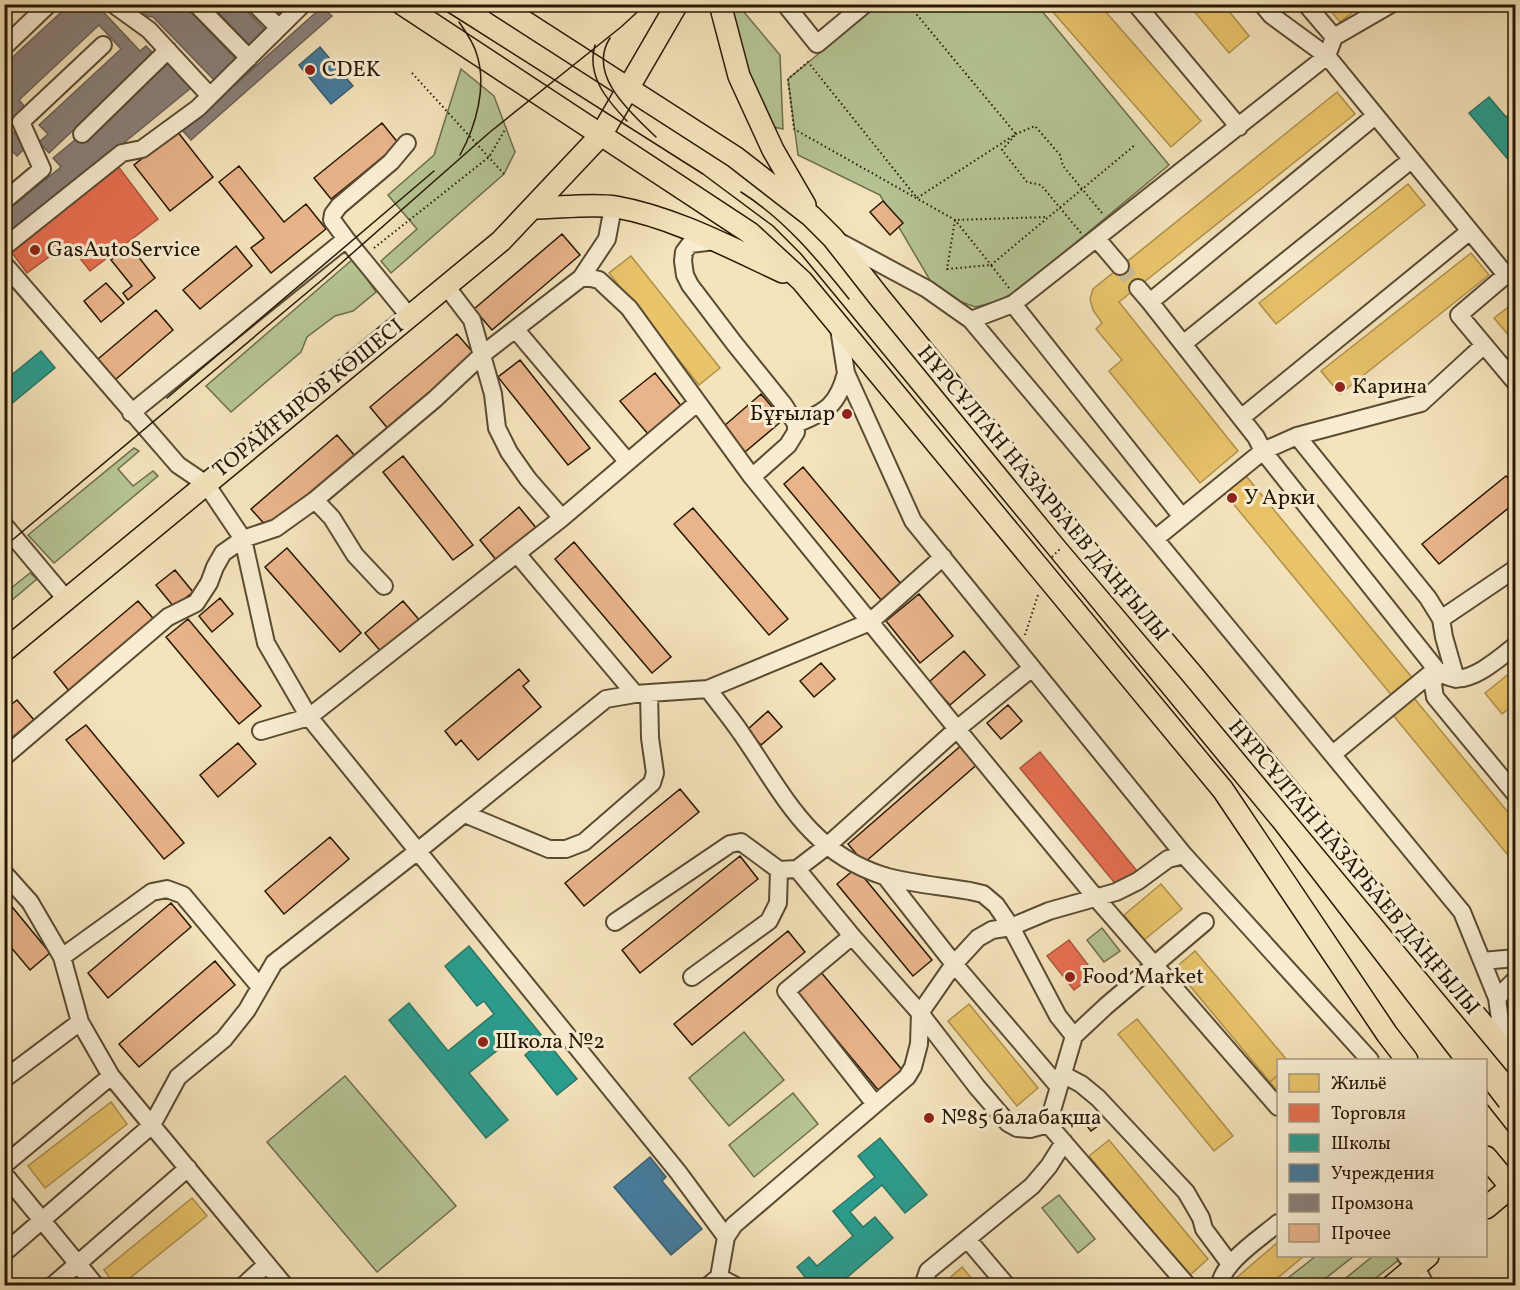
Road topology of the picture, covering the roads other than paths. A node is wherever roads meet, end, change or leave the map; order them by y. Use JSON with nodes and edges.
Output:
{"nodes":[{"id":1,"x":49,"y":4,"type":"edge"},
{"id":2,"x":113,"y":4,"type":"edge"},
{"id":3,"x":196,"y":4,"type":"edge"},
{"id":4,"x":255,"y":4,"type":"edge"},
{"id":5,"x":303,"y":4,"type":"edge"},
{"id":6,"x":402,"y":4,"type":"edge"},
{"id":7,"x":497,"y":4,"type":"edge"},
{"id":8,"x":677,"y":4,"type":"edge"},
{"id":9,"x":720,"y":4,"type":"edge"},
{"id":10,"x":785,"y":4,"type":"edge"},
{"id":11,"x":865,"y":4,"type":"edge"},
{"id":12,"x":1136,"y":4,"type":"edge"},
{"id":13,"x":1262,"y":4,"type":"edge"},
{"id":14,"x":1306,"y":4,"type":"edge"},
{"id":15,"x":1385,"y":6,"type":"edge"},
{"id":16,"x":279,"y":28,"type":"junction"},
{"id":17,"x":1334,"y":37,"type":"junction"},
{"id":18,"x":103,"y":45,"type":"dead end"},
{"id":19,"x":4,"y":47,"type":"edge"},
{"id":20,"x":168,"y":50,"type":"junction"},
{"id":21,"x":1327,"y":56,"type":"junction"},
{"id":22,"x":249,"y":58,"type":"junction"},
{"id":23,"x":628,"y":89,"type":"junction"},
{"id":24,"x":210,"y":96,"type":"junction"},
{"id":25,"x":1375,"y":116,"type":"junction"},
{"id":26,"x":1239,"y":127,"type":"junction"},
{"id":27,"x":82,"y":134,"type":"dead end"},
{"id":28,"x":601,"y":135,"type":"junction"},
{"id":29,"x":407,"y":143,"type":"dead end"},
{"id":30,"x":1411,"y":160,"type":"junction"},
{"id":31,"x":4,"y":201,"type":"edge"},
{"id":32,"x":613,"y":207,"type":"junction"},
{"id":33,"x":533,"y":208,"type":"junction"},
{"id":34,"x":811,"y":216,"type":"junction"},
{"id":35,"x":1470,"y":231,"type":"junction"},
{"id":36,"x":1090,"y":237,"type":"junction"},
{"id":37,"x":833,"y":238,"type":"junction"},
{"id":38,"x":346,"y":239,"type":"junction"},
{"id":39,"x":715,"y":241,"type":"junction"},
{"id":40,"x":4,"y":247,"type":"edge"},
{"id":41,"x":4,"y":264,"type":"edge"},
{"id":42,"x":1120,"y":266,"type":"tunnel mouth"},
{"id":43,"x":580,"y":278,"type":"junction"},
{"id":44,"x":1511,"y":278,"type":"edge"},
{"id":45,"x":802,"y":281,"type":"junction"},
{"id":46,"x":446,"y":286,"type":"junction"},
{"id":47,"x":1138,"y":288,"type":"tunnel mouth"},
{"id":48,"x":1013,"y":298,"type":"junction"},
{"id":49,"x":1150,"y":302,"type":"junction"},
{"id":50,"x":409,"y":316,"type":"junction"},
{"id":51,"x":971,"y":320,"type":"junction"},
{"id":52,"x":838,"y":321,"type":"junction"},
{"id":53,"x":516,"y":330,"type":"junction"},
{"id":54,"x":1182,"y":344,"type":"junction"},
{"id":55,"x":1484,"y":345,"type":"junction"},
{"id":56,"x":483,"y":354,"type":"junction"},
{"id":57,"x":846,"y":373,"type":"junction"},
{"id":58,"x":1515,"y":383,"type":"edge"},
{"id":59,"x":697,"y":403,"type":"junction"},
{"id":60,"x":131,"y":413,"type":"junction"},
{"id":61,"x":1241,"y":418,"type":"junction"},
{"id":62,"x":796,"y":424,"type":"junction"},
{"id":63,"x":1297,"y":436,"type":"junction"},
{"id":64,"x":1263,"y":451,"type":"junction"},
{"id":65,"x":627,"y":461,"type":"junction"},
{"id":66,"x":752,"y":477,"type":"junction"},
{"id":67,"x":206,"y":484,"type":"junction"},
{"id":68,"x":315,"y":500,"type":"junction"},
{"id":69,"x":1182,"y":517,"type":"junction"},
{"id":70,"x":562,"y":518,"type":"junction"},
{"id":71,"x":4,"y":525,"type":"edge"},
{"id":72,"x":243,"y":539,"type":"junction"},
{"id":73,"x":1155,"y":539,"type":"junction"},
{"id":74,"x":518,"y":555,"type":"junction"},
{"id":75,"x":943,"y":557,"type":"junction"},
{"id":76,"x":1515,"y":573,"type":"edge"},
{"id":77,"x":384,"y":586,"type":"dead end"},
{"id":78,"x":66,"y":599,"type":"junction"},
{"id":79,"x":1441,"y":619,"type":"junction"},
{"id":80,"x":870,"y":622,"type":"junction"},
{"id":81,"x":1515,"y":645,"type":"edge"},
{"id":82,"x":4,"y":651,"type":"edge"},
{"id":83,"x":1032,"y":668,"type":"junction"},
{"id":84,"x":1436,"y":669,"type":"junction"},
{"id":85,"x":1456,"y":679,"type":"junction"},
{"id":86,"x":708,"y":689,"type":"junction"},
{"id":87,"x":642,"y":694,"type":"junction"},
{"id":88,"x":309,"y":717,"type":"junction"},
{"id":89,"x":957,"y":729,"type":"junction"},
{"id":90,"x":261,"y":731,"type":"dead end"},
{"id":91,"x":1333,"y":754,"type":"junction"},
{"id":92,"x":4,"y":757,"type":"edge"},
{"id":93,"x":1515,"y":793,"type":"edge"},
{"id":94,"x":465,"y":814,"type":"junction"},
{"id":95,"x":827,"y":846,"type":"junction"},
{"id":96,"x":419,"y":850,"type":"junction"},
{"id":97,"x":1184,"y":855,"type":"junction"},
{"id":98,"x":797,"y":869,"type":"junction"},
{"id":99,"x":779,"y":870,"type":"junction"},
{"id":100,"x":4,"y":873,"type":"edge"},
{"id":101,"x":885,"y":876,"type":"junction"},
{"id":102,"x":1096,"y":898,"type":"junction"},
{"id":103,"x":615,"y":922,"type":"dead end"},
{"id":104,"x":1205,"y":922,"type":"dead end"},
{"id":105,"x":1011,"y":927,"type":"junction"},
{"id":106,"x":852,"y":936,"type":"junction"},
{"id":107,"x":62,"y":957,"type":"junction"},
{"id":108,"x":1515,"y":958,"type":"edge"},
{"id":109,"x":1482,"y":961,"type":"junction"},
{"id":110,"x":954,"y":964,"type":"junction"},
{"id":111,"x":1154,"y":966,"type":"junction"},
{"id":112,"x":692,"y":977,"type":"dead end"},
{"id":113,"x":1515,"y":979,"type":"edge"},
{"id":114,"x":260,"y":987,"type":"junction"},
{"id":115,"x":1497,"y":998,"type":"junction"},
{"id":116,"x":920,"y":1013,"type":"junction"},
{"id":117,"x":80,"y":1022,"type":"junction"},
{"id":118,"x":1074,"y":1036,"type":"junction"},
{"id":119,"x":1510,"y":1056,"type":"edge"},
{"id":120,"x":1369,"y":1059,"type":"edge"},
{"id":121,"x":1406,"y":1059,"type":"edge"},
{"id":122,"x":111,"y":1076,"type":"junction"},
{"id":123,"x":4,"y":1079,"type":"edge"},
{"id":124,"x":1060,"y":1081,"type":"junction"},
{"id":125,"x":875,"y":1104,"type":"junction"},
{"id":126,"x":1277,"y":1106,"type":"edge"},
{"id":127,"x":1048,"y":1124,"type":"junction"},
{"id":128,"x":152,"y":1125,"type":"junction"},
{"id":129,"x":1064,"y":1142,"type":"junction"},
{"id":130,"x":1487,"y":1159,"type":"edge"},
{"id":131,"x":4,"y":1165,"type":"edge"},
{"id":132,"x":188,"y":1168,"type":"junction"},
{"id":133,"x":4,"y":1174,"type":"edge"},
{"id":134,"x":1514,"y":1185,"type":"edge"},
{"id":135,"x":1487,"y":1206,"type":"edge"},
{"id":136,"x":42,"y":1220,"type":"junction"},
{"id":137,"x":1277,"y":1224,"type":"edge"},
{"id":138,"x":726,"y":1237,"type":"junction"},
{"id":139,"x":968,"y":1240,"type":"junction"},
{"id":140,"x":4,"y":1253,"type":"edge"},
{"id":141,"x":1417,"y":1259,"type":"edge"},
{"id":142,"x":78,"y":1263,"type":"junction"},
{"id":143,"x":267,"y":1264,"type":"junction"},
{"id":144,"x":1230,"y":1264,"type":"junction"},
{"id":145,"x":926,"y":1278,"type":"edge"},
{"id":146,"x":714,"y":1281,"type":"edge"},
{"id":147,"x":52,"y":1286,"type":"edge"},
{"id":148,"x":96,"y":1286,"type":"edge"},
{"id":149,"x":243,"y":1286,"type":"edge"},
{"id":150,"x":285,"y":1286,"type":"edge"},
{"id":151,"x":736,"y":1286,"type":"edge"},
{"id":152,"x":909,"y":1286,"type":"edge"},
{"id":153,"x":1007,"y":1286,"type":"edge"},
{"id":154,"x":1188,"y":1286,"type":"edge"},
{"id":155,"x":1220,"y":1286,"type":"edge"},
{"id":156,"x":1392,"y":1286,"type":"edge"},
{"id":157,"x":1426,"y":1286,"type":"edge"}],
"edges":[{"from":1,"to":19,"type":"lane"},
{"from":2,"to":20,"type":"lane"},
{"from":3,"to":22,"type":"lane"},
{"from":4,"to":16,"type":"lane"},
{"from":5,"to":16,"type":"lane"},
{"from":6,"to":28,"type":"main road","name":"НҰРСҰЛТАН НАЗАРБАЕВ ДАҢҒЫЛЫ"},
{"from":7,"to":23,"type":"main road","name":"НҰРСҰЛТАН НАЗАРБАЕВ ДАҢҒЫЛЫ"},
{"from":8,"to":23,"type":"main road"},
{"from":9,"to":34,"type":"main road"},
{"from":10,"to":11,"type":"lane"},
{"from":12,"to":26,"type":"lane"},
{"from":13,"to":21,"type":"lane"},
{"from":14,"to":17,"type":"lane"},
{"from":15,"to":17,"type":"lane"},
{"from":16,"to":22,"type":"lane"},
{"from":17,"to":21,"type":"lane"},
{"from":18,"to":31,"type":"lane"},
{"from":20,"to":24,"type":"lane"},
{"from":20,"to":27,"type":"lane"},
{"from":21,"to":25,"type":"lane"},
{"from":21,"to":26,"type":"lane"},
{"from":22,"to":24,"type":"lane"},
{"from":23,"to":28,"type":"main road","name":"ТОРАЙҒЫРОВ КӨШЕСІ"},
{"from":23,"to":34,"type":"main road","name":"НҰРСҰЛТАН НАЗАРБАЕВ ДАҢҒЫЛЫ"},
{"from":24,"to":40,"type":"lane"},
{"from":25,"to":30,"type":"lane"},
{"from":25,"to":49,"type":"lane"},
{"from":26,"to":36,"type":"lane"},
{"from":28,"to":33,"type":"main road","name":"ТОРАЙҒЫРОВ КӨШЕСІ"},
{"from":28,"to":45,"type":"main road","name":"НҰРСҰЛТАН НАЗАРБАЕВ ДАҢҒЫЛЫ"},
{"from":29,"to":38,"type":"lane"},
{"from":30,"to":35,"type":"lane"},
{"from":30,"to":54,"type":"lane"},
{"from":32,"to":33,"type":"main road"},
{"from":32,"to":39,"type":"main road"},
{"from":32,"to":43,"type":"lane"},
{"from":33,"to":46,"type":"main road","name":"ТОРАЙҒЫРОВ КӨШЕСІ"},
{"from":34,"to":37,"type":"main road","name":"НҰРСҰЛТАН НАЗАРБАЕВ ДАҢҒЫЛЫ"},
{"from":35,"to":44,"type":"lane"},
{"from":35,"to":61,"type":"lane"},
{"from":36,"to":42,"type":"lane"},
{"from":36,"to":48,"type":"lane"},
{"from":37,"to":51,"type":"lane"},
{"from":37,"to":119,"type":"main road","name":"НҰРСҰЛТАН НАЗАРБАЕВ ДАҢҒЫЛЫ"},
{"from":38,"to":50,"type":"lane"},
{"from":38,"to":60,"type":"lane"},
{"from":39,"to":45,"type":"main road"},
{"from":39,"to":62,"type":"lane"},
{"from":41,"to":60,"type":"lane"},
{"from":43,"to":53,"type":"lane"},
{"from":43,"to":59,"type":"lane"},
{"from":44,"to":55,"type":"lane"},
{"from":45,"to":52,"type":"main road","name":"НҰРСҰЛТАН НАЗАРБАЕВ ДАҢҒЫЛЫ"},
{"from":46,"to":50,"type":"main road","name":"ТОРАЙҒЫРОВ КӨШЕСІ"},
{"from":46,"to":56,"type":"lane"},
{"from":47,"to":49,"type":"lane"},
{"from":48,"to":51,"type":"lane"},
{"from":48,"to":69,"type":"lane"},
{"from":49,"to":54,"type":"lane"},
{"from":50,"to":67,"type":"main road","name":"ТОРАЙҒЫРОВ КӨШЕСІ"},
{"from":51,"to":73,"type":"lane"},
{"from":52,"to":57,"type":"lane"},
{"from":52,"to":121,"type":"main road","name":"НҰРСҰЛТАН НАЗАРБАЕВ ДАҢҒЫЛЫ"},
{"from":53,"to":56,"type":"lane"},
{"from":53,"to":65,"type":"lane"},
{"from":54,"to":61,"type":"lane"},
{"from":55,"to":58,"type":"lane"},
{"from":55,"to":63,"type":"lane"},
{"from":56,"to":68,"type":"lane"},
{"from":56,"to":70,"type":"lane"},
{"from":57,"to":62,"type":"lane"},
{"from":57,"to":75,"type":"lane"},
{"from":59,"to":65,"type":"lane"},
{"from":59,"to":66,"type":"lane"},
{"from":60,"to":67,"type":"lane"},
{"from":61,"to":64,"type":"lane"},
{"from":62,"to":66,"type":"lane"},
{"from":63,"to":64,"type":"lane"},
{"from":63,"to":79,"type":"lane"},
{"from":64,"to":69,"type":"lane"},
{"from":64,"to":84,"type":"lane"},
{"from":65,"to":70,"type":"lane"},
{"from":66,"to":80,"type":"lane"},
{"from":67,"to":72,"type":"lane"},
{"from":67,"to":78,"type":"main road","name":"ТОРАЙҒЫРОВ КӨШЕСІ"},
{"from":68,"to":72,"type":"lane"},
{"from":68,"to":77,"type":"lane"},
{"from":69,"to":73,"type":"lane"},
{"from":70,"to":74,"type":"lane"},
{"from":71,"to":78,"type":"lane"},
{"from":72,"to":88,"type":"lane"},
{"from":72,"to":92,"type":"lane"},
{"from":73,"to":91,"type":"lane"},
{"from":74,"to":87,"type":"lane"},
{"from":74,"to":88,"type":"lane"},
{"from":75,"to":80,"type":"lane"},
{"from":75,"to":83,"type":"lane"},
{"from":76,"to":79,"type":"lane"},
{"from":78,"to":82,"type":"main road","name":"ТОРАЙҒЫРОВ КӨШЕСІ"},
{"from":79,"to":85,"type":"lane"},
{"from":80,"to":86,"type":"lane"},
{"from":80,"to":89,"type":"lane"},
{"from":81,"to":85,"type":"lane"},
{"from":83,"to":89,"type":"lane"},
{"from":83,"to":97,"type":"lane"},
{"from":84,"to":85,"type":"lane"},
{"from":84,"to":91,"type":"lane"},
{"from":84,"to":93,"type":"lane"},
{"from":86,"to":87,"type":"lane"},
{"from":86,"to":95,"type":"lane"},
{"from":87,"to":94,"type":"lane"},
{"from":87,"to":94,"type":"lane"},
{"from":88,"to":90,"type":"lane"},
{"from":88,"to":96,"type":"lane"},
{"from":89,"to":95,"type":"lane"},
{"from":89,"to":102,"type":"lane"},
{"from":91,"to":109,"type":"lane"},
{"from":94,"to":96,"type":"lane"},
{"from":95,"to":98,"type":"lane"},
{"from":95,"to":101,"type":"lane"},
{"from":96,"to":114,"type":"lane"},
{"from":96,"to":138,"type":"lane"},
{"from":97,"to":102,"type":"lane"},
{"from":97,"to":120,"type":"lane"},
{"from":98,"to":99,"type":"lane"},
{"from":98,"to":106,"type":"lane"},
{"from":99,"to":103,"type":"lane"},
{"from":99,"to":112,"type":"lane"},
{"from":100,"to":107,"type":"lane"},
{"from":101,"to":105,"type":"lane"},
{"from":101,"to":110,"type":"lane"},
{"from":102,"to":105,"type":"lane"},
{"from":102,"to":111,"type":"lane"},
{"from":104,"to":111,"type":"lane"},
{"from":105,"to":110,"type":"lane"},
{"from":105,"to":118,"type":"lane"},
{"from":106,"to":116,"type":"lane"},
{"from":106,"to":125,"type":"lane"},
{"from":107,"to":114,"type":"lane"},
{"from":107,"to":117,"type":"lane"},
{"from":108,"to":109,"type":"lane"},
{"from":109,"to":115,"type":"lane"},
{"from":110,"to":116,"type":"lane"},
{"from":110,"to":124,"type":"lane"},
{"from":111,"to":118,"type":"lane"},
{"from":111,"to":126,"type":"lane"},
{"from":113,"to":115,"type":"lane"},
{"from":114,"to":128,"type":"lane"},
{"from":115,"to":119,"type":"lane"},
{"from":116,"to":125,"type":"lane"},
{"from":116,"to":127,"type":"lane"},
{"from":117,"to":122,"type":"lane"},
{"from":117,"to":123,"type":"lane"},
{"from":118,"to":124,"type":"lane"},
{"from":122,"to":128,"type":"lane"},
{"from":122,"to":131,"type":"lane"},
{"from":124,"to":127,"type":"lane"},
{"from":124,"to":144,"type":"lane"},
{"from":125,"to":138,"type":"lane"},
{"from":127,"to":129,"type":"lane"},
{"from":128,"to":132,"type":"lane"},
{"from":128,"to":136,"type":"lane"},
{"from":129,"to":139,"type":"lane"},
{"from":129,"to":154,"type":"lane"},
{"from":130,"to":134,"type":"main road"},
{"from":132,"to":142,"type":"lane"},
{"from":132,"to":143,"type":"lane"},
{"from":133,"to":136,"type":"lane"},
{"from":134,"to":135,"type":"main road"},
{"from":136,"to":140,"type":"lane"},
{"from":136,"to":142,"type":"lane"},
{"from":137,"to":144,"type":"lane"},
{"from":138,"to":146,"type":"lane"},
{"from":139,"to":145,"type":"lane"},
{"from":139,"to":153,"type":"lane"},
{"from":141,"to":156,"type":"main road"},
{"from":141,"to":157,"type":"lane"},
{"from":142,"to":147,"type":"lane"},
{"from":142,"to":148,"type":"lane"},
{"from":143,"to":149,"type":"lane"},
{"from":143,"to":150,"type":"lane"},
{"from":144,"to":155,"type":"lane"},
{"from":145,"to":152,"type":"lane"},
{"from":146,"to":151,"type":"lane"}]}
